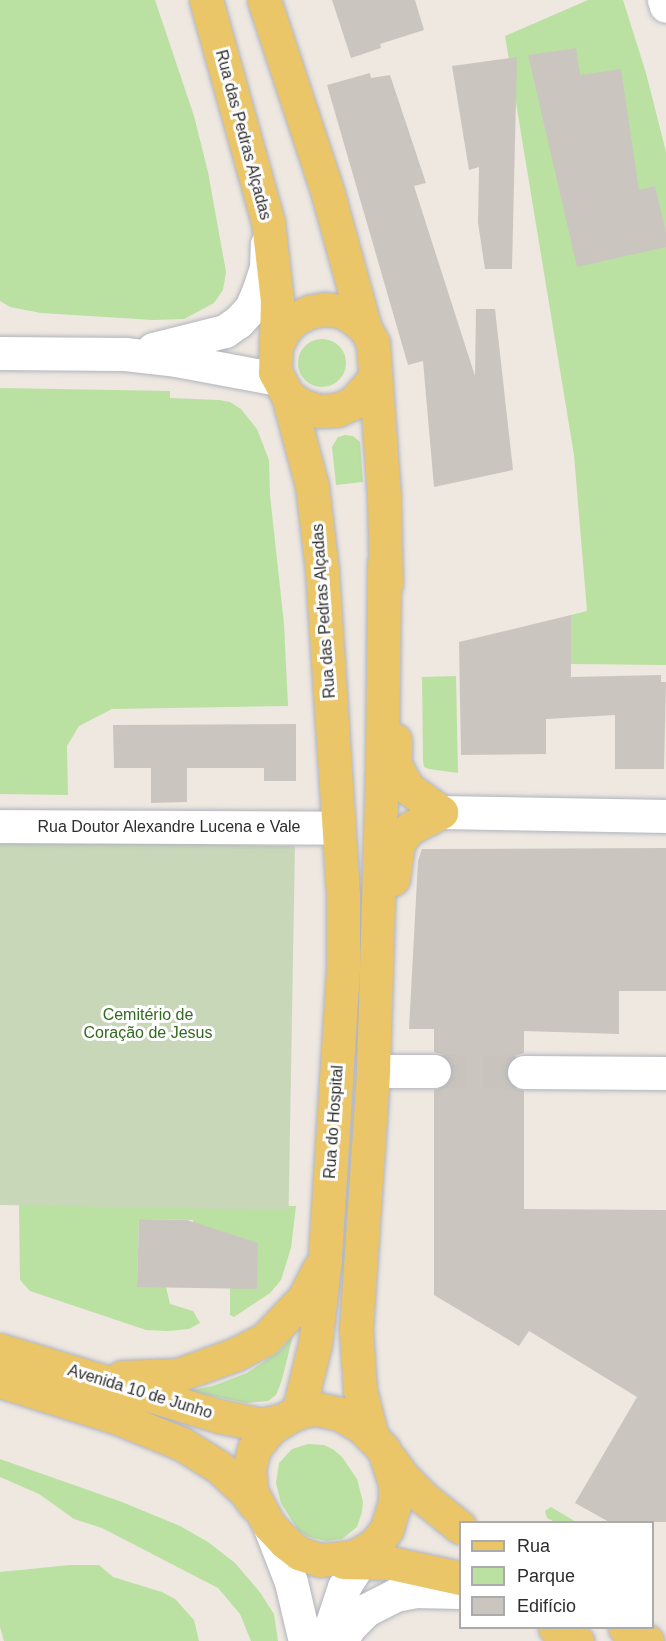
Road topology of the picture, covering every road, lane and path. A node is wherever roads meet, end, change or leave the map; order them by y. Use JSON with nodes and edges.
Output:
{"nodes":[{"id":1,"x":206,"y":0,"type":"edge"},
{"id":2,"x":264,"y":0,"type":"edge"},
{"id":3,"x":664,"y":0,"type":"edge"},
{"id":4,"x":666,"y":6,"type":"edge"},
{"id":5,"x":268,"y":222,"type":"junction"},
{"id":6,"x":365,"y":328,"type":"junction"},
{"id":7,"x":277,"y":334,"type":"junction"},
{"id":8,"x":190,"y":342,"type":"junction"},
{"id":9,"x":0,"y":353,"type":"edge"},
{"id":10,"x":125,"y":354,"type":"junction"},
{"id":11,"x":374,"y":379,"type":"junction"},
{"id":12,"x":283,"y":388,"type":"junction"},
{"id":13,"x":384,"y":563,"type":"junction"},
{"id":14,"x":441,"y":812,"type":"junction"},
{"id":15,"x":666,"y":816,"type":"edge"},
{"id":16,"x":0,"y":826,"type":"edge"},
{"id":17,"x":338,"y":828,"type":"junction"},
{"id":18,"x":373,"y":1060,"type":"junction"},
{"id":19,"x":434,"y":1071,"type":"tunnel mouth"},
{"id":20,"x":524,"y":1072,"type":"tunnel mouth"},
{"id":21,"x":666,"y":1073,"type":"edge"},
{"id":22,"x":325,"y":1258,"type":"junction"},
{"id":23,"x":0,"y":1350,"type":"edge"},
{"id":24,"x":81,"y":1373,"type":"junction"},
{"id":25,"x":0,"y":1381,"type":"edge"},
{"id":26,"x":290,"y":1416,"type":"junction"},
{"id":27,"x":378,"y":1443,"type":"junction"},
{"id":28,"x":263,"y":1517,"type":"junction"},
{"id":29,"x":459,"y":1526,"type":"edge"},
{"id":30,"x":366,"y":1554,"type":"junction"},
{"id":31,"x":459,"y":1578,"type":"edge"},
{"id":32,"x":459,"y":1592,"type":"edge"},
{"id":33,"x":557,"y":1629,"type":"edge"},
{"id":34,"x":627,"y":1629,"type":"edge"},
{"id":35,"x":305,"y":1641,"type":"edge"},
{"id":36,"x":326,"y":1641,"type":"edge"},
{"id":37,"x":341,"y":1641,"type":"edge"},
{"id":38,"x":578,"y":1641,"type":"edge"},
{"id":39,"x":647,"y":1641,"type":"edge"}],
"edges":[{"from":1,"to":5,"type":"main road","name":"Rua das Pedras Alçadas"},
{"from":2,"to":6,"type":"main road"},
{"from":3,"to":4,"type":"street"},
{"from":5,"to":7,"type":"main road","name":"Rua das Pedras Alçadas"},
{"from":5,"to":8,"type":"street"},
{"from":6,"to":7,"type":"main road"},
{"from":6,"to":11,"type":"main road"},
{"from":7,"to":8,"type":"street"},
{"from":7,"to":12,"type":"main road","name":"Rua das Pedras Alçadas"},
{"from":8,"to":10,"type":"street"},
{"from":9,"to":10,"type":"street"},
{"from":10,"to":12,"type":"street"},
{"from":11,"to":12,"type":"main road"},
{"from":11,"to":13,"type":"main road"},
{"from":12,"to":17,"type":"main road","name":"Rua das Pedras Alçadas"},
{"from":13,"to":14,"type":"main road"},
{"from":13,"to":18,"type":"main road"},
{"from":14,"to":15,"type":"street"},
{"from":14,"to":18,"type":"main road"},
{"from":16,"to":17,"type":"street","name":"Rua Doutor Alexandre Lucena e Vale"},
{"from":17,"to":22,"type":"main road","name":"Rua do Hospital"},
{"from":18,"to":19,"type":"street"},
{"from":18,"to":27,"type":"main road"},
{"from":20,"to":21,"type":"street"},
{"from":22,"to":24,"type":"main road"},
{"from":22,"to":26,"type":"main road","name":"Rua do Hospital"},
{"from":23,"to":24,"type":"main road","name":"Avenida 10 de Junho"},
{"from":24,"to":26,"type":"main road","name":"Avenida 10 de Junho"},
{"from":25,"to":28,"type":"main road","name":"Avenida 10 de Junho"},
{"from":26,"to":27,"type":"main road"},
{"from":26,"to":28,"type":"main road"},
{"from":27,"to":29,"type":"main road"},
{"from":27,"to":30,"type":"main road"},
{"from":28,"to":30,"type":"main road"},
{"from":28,"to":35,"type":"street"},
{"from":30,"to":31,"type":"main road"},
{"from":30,"to":36,"type":"street"},
{"from":32,"to":37,"type":"street"},
{"from":33,"to":38,"type":"main road"},
{"from":34,"to":39,"type":"main road"}]}
